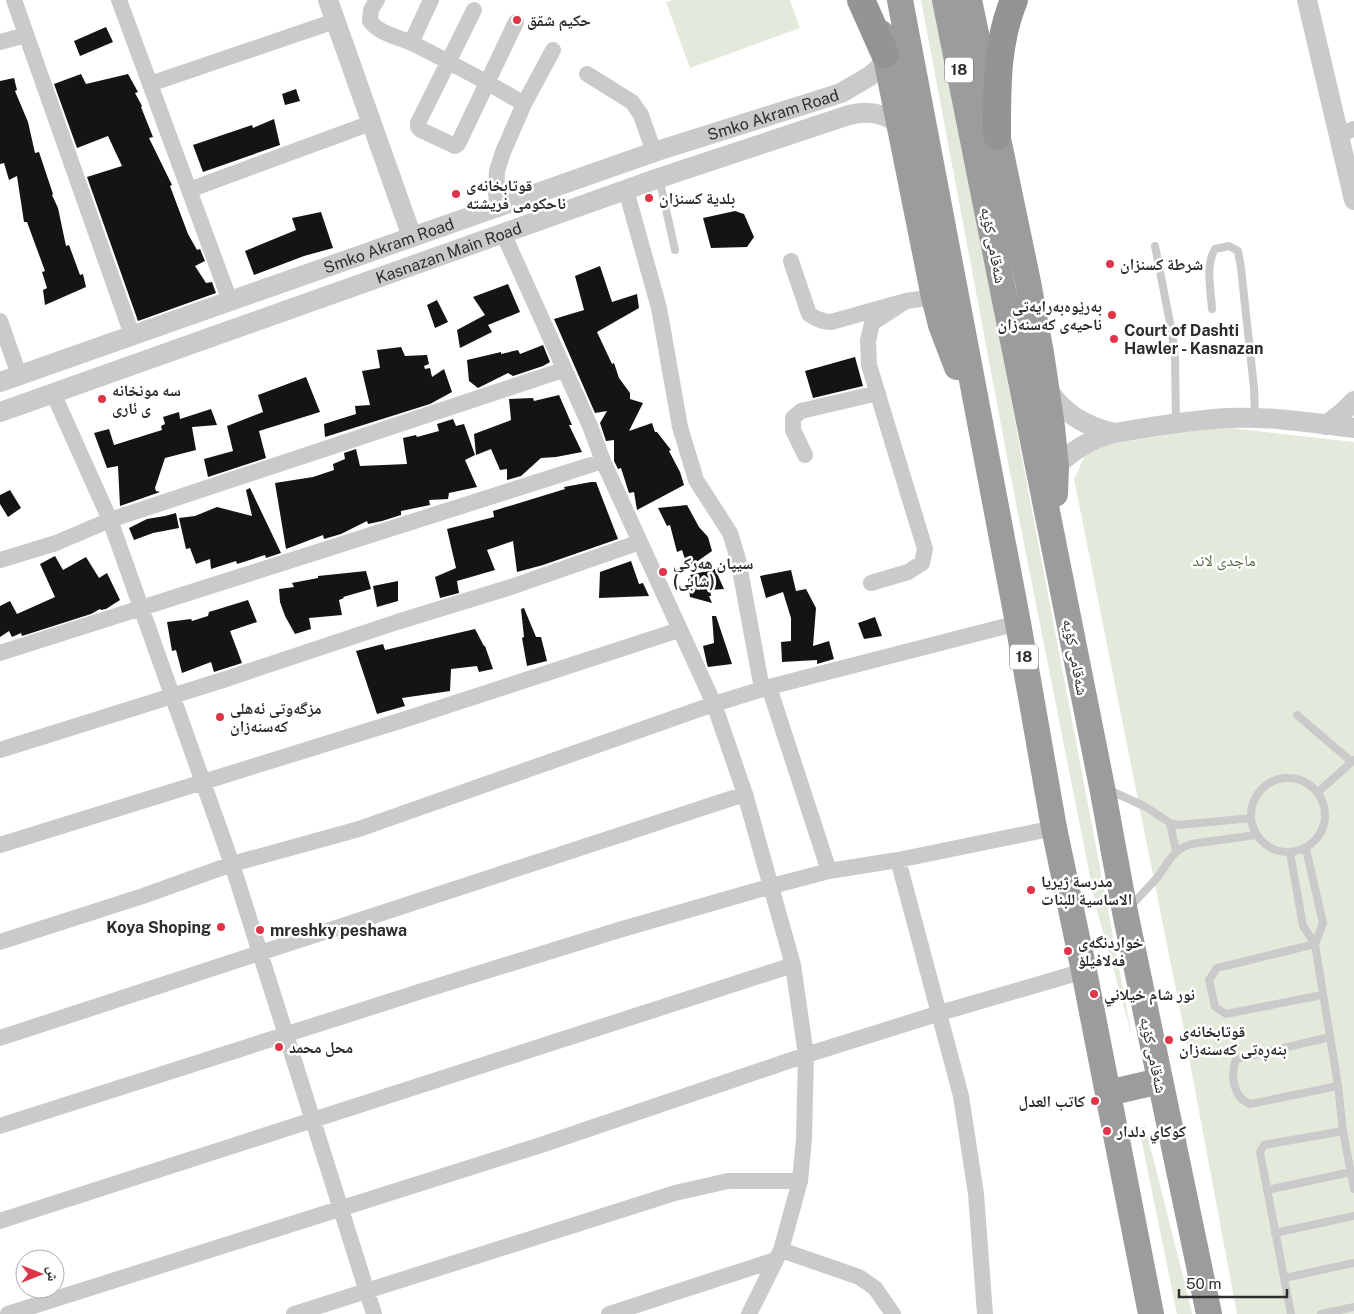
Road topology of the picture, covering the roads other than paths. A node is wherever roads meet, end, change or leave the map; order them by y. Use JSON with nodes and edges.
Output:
{"nodes":[{"id":1,"x":14,"y":0,"type":"edge"},
{"id":2,"x":119,"y":0,"type":"edge"},
{"id":3,"x":328,"y":0,"type":"edge"},
{"id":4,"x":377,"y":0,"type":"edge"},
{"id":5,"x":431,"y":0,"type":"edge"},
{"id":6,"x":861,"y":0,"type":"edge"},
{"id":7,"x":875,"y":0,"type":"edge"},
{"id":8,"x":900,"y":0,"type":"edge"},
{"id":9,"x":945,"y":0,"type":"edge"},
{"id":10,"x":969,"y":0,"type":"edge"},
{"id":11,"x":1014,"y":0,"type":"edge"},
{"id":12,"x":1307,"y":0,"type":"edge"},
{"id":13,"x":474,"y":10,"type":"dead end"},
{"id":14,"x":335,"y":21,"type":"junction"},
{"id":15,"x":516,"y":22,"type":"dead end"},
{"id":16,"x":26,"y":35,"type":"junction"},
{"id":17,"x":0,"y":42,"type":"edge"},
{"id":18,"x":411,"y":43,"type":"junction"},
{"id":19,"x":553,"y":50,"type":"dead end"},
{"id":20,"x":886,"y":58,"type":"junction"},
{"id":21,"x":448,"y":62,"type":"junction"},
{"id":22,"x":587,"y":74,"type":"dead end"},
{"id":23,"x":488,"y":82,"type":"junction"},
{"id":24,"x":150,"y":84,"type":"junction"},
{"id":25,"x":524,"y":104,"type":"junction"},
{"id":26,"x":371,"y":123,"type":"junction"},
{"id":27,"x":899,"y":124,"type":"junction"},
{"id":28,"x":1347,"y":132,"type":"edge"},
{"id":29,"x":997,"y":136,"type":"junction"},
{"id":30,"x":654,"y":152,"type":"junction"},
{"id":31,"x":1349,"y":156,"type":"edge"},
{"id":32,"x":658,"y":178,"type":"junction"},
{"id":33,"x":189,"y":190,"type":"junction"},
{"id":34,"x":626,"y":190,"type":"junction"},
{"id":35,"x":1354,"y":200,"type":"edge"},
{"id":36,"x":497,"y":207,"type":"junction"},
{"id":37,"x":503,"y":233,"type":"junction"},
{"id":38,"x":412,"y":237,"type":"junction"},
{"id":39,"x":1155,"y":246,"type":"dead end"},
{"id":40,"x":675,"y":250,"type":"dead end"},
{"id":41,"x":791,"y":261,"type":"dead end"},
{"id":42,"x":934,"y":297,"type":"junction"},
{"id":43,"x":230,"y":301,"type":"junction"},
{"id":44,"x":906,"y":302,"type":"junction"},
{"id":45,"x":1212,"y":309,"type":"dead end"},
{"id":46,"x":0,"y":321,"type":"edge"},
{"id":47,"x":132,"y":336,"type":"junction"},
{"id":48,"x":563,"y":370,"type":"junction"},
{"id":49,"x":19,"y":375,"type":"junction"},
{"id":50,"x":0,"y":382,"type":"edge"},
{"id":51,"x":1046,"y":387,"type":"junction"},
{"id":52,"x":53,"y":393,"type":"junction"},
{"id":53,"x":878,"y":393,"type":"junction"},
{"id":54,"x":1354,"y":401,"type":"edge"},
{"id":55,"x":0,"y":412,"type":"edge"},
{"id":56,"x":978,"y":416,"type":"junction"},
{"id":57,"x":1255,"y":418,"type":"junction"},
{"id":58,"x":1176,"y":423,"type":"junction"},
{"id":59,"x":1326,"y":424,"type":"junction"},
{"id":60,"x":1354,"y":428,"type":"edge"},
{"id":61,"x":1114,"y":433,"type":"junction"},
{"id":62,"x":805,"y":455,"type":"dead end"},
{"id":63,"x":603,"y":461,"type":"junction"},
{"id":64,"x":1056,"y":467,"type":"junction"},
{"id":65,"x":110,"y":520,"type":"junction"},
{"id":66,"x":640,"y":542,"type":"junction"},
{"id":67,"x":1054,"y":549,"type":"junction"},
{"id":68,"x":0,"y":560,"type":"edge"},
{"id":69,"x":871,"y":583,"type":"dead end"},
{"id":70,"x":141,"y":609,"type":"junction"},
{"id":71,"x":1018,"y":623,"type":"junction"},
{"id":72,"x":679,"y":630,"type":"junction"},
{"id":73,"x":0,"y":653,"type":"edge"},
{"id":74,"x":765,"y":688,"type":"junction"},
{"id":75,"x":172,"y":696,"type":"junction"},
{"id":76,"x":714,"y":704,"type":"junction"},
{"id":77,"x":1296,"y":715,"type":"dead end"},
{"id":78,"x":0,"y":750,"type":"edge"},
{"id":79,"x":1353,"y":761,"type":"edge"},
{"id":80,"x":203,"y":781,"type":"junction"},
{"id":81,"x":1102,"y":787,"type":"junction"},
{"id":82,"x":1318,"y":792,"type":"junction"},
{"id":83,"x":745,"y":794,"type":"junction"},
{"id":84,"x":1251,"y":818,"type":"junction"},
{"id":85,"x":1170,"y":823,"type":"junction"},
{"id":86,"x":1054,"y":828,"type":"junction"},
{"id":87,"x":1256,"y":835,"type":"junction"},
{"id":88,"x":0,"y":845,"type":"edge"},
{"id":89,"x":1306,"y":850,"type":"junction"},
{"id":90,"x":1176,"y":851,"type":"junction"},
{"id":91,"x":1290,"y":852,"type":"junction"},
{"id":92,"x":898,"y":860,"type":"junction"},
{"id":93,"x":232,"y":864,"type":"junction"},
{"id":94,"x":829,"y":871,"type":"junction"},
{"id":95,"x":772,"y":886,"type":"junction"},
{"id":96,"x":1125,"y":912,"type":"junction"},
{"id":97,"x":0,"y":942,"type":"edge"},
{"id":98,"x":1315,"y":944,"type":"junction"},
{"id":99,"x":260,"y":953,"type":"junction"},
{"id":100,"x":793,"y":965,"type":"junction"},
{"id":101,"x":1084,"y":971,"type":"junction"},
{"id":102,"x":1322,"y":995,"type":"junction"},
{"id":103,"x":940,"y":1013,"type":"junction"},
{"id":104,"x":286,"y":1034,"type":"junction"},
{"id":105,"x":1330,"y":1037,"type":"junction"},
{"id":106,"x":0,"y":1038,"type":"edge"},
{"id":107,"x":806,"y":1055,"type":"junction"},
{"id":108,"x":1160,"y":1081,"type":"junction"},
{"id":109,"x":1338,"y":1086,"type":"junction"},
{"id":110,"x":1108,"y":1093,"type":"junction"},
{"id":111,"x":313,"y":1119,"type":"junction"},
{"id":112,"x":0,"y":1126,"type":"edge"},
{"id":113,"x":1343,"y":1130,"type":"junction"},
{"id":114,"x":1351,"y":1172,"type":"junction"},
{"id":115,"x":800,"y":1181,"type":"junction"},
{"id":116,"x":1354,"y":1189,"type":"edge"},
{"id":117,"x":1267,"y":1190,"type":"junction"},
{"id":118,"x":341,"y":1208,"type":"junction"},
{"id":119,"x":1354,"y":1216,"type":"edge"},
{"id":120,"x":0,"y":1221,"type":"edge"},
{"id":121,"x":1275,"y":1233,"type":"junction"},
{"id":122,"x":778,"y":1255,"type":"junction"},
{"id":123,"x":1354,"y":1263,"type":"edge"},
{"id":124,"x":1284,"y":1278,"type":"junction"},
{"id":125,"x":367,"y":1291,"type":"junction"},
{"id":126,"x":1354,"y":1307,"type":"edge"},
{"id":127,"x":8,"y":1314,"type":"edge"},
{"id":128,"x":294,"y":1314,"type":"edge"},
{"id":129,"x":374,"y":1314,"type":"edge"},
{"id":130,"x":609,"y":1314,"type":"edge"},
{"id":131,"x":749,"y":1314,"type":"edge"},
{"id":132,"x":893,"y":1314,"type":"edge"},
{"id":133,"x":985,"y":1314,"type":"edge"},
{"id":134,"x":1152,"y":1314,"type":"edge"},
{"id":135,"x":1208,"y":1314,"type":"edge"},
{"id":136,"x":1290,"y":1314,"type":"edge"},
{"id":137,"x":1321,"y":1314,"type":"edge"}],
"edges":[{"from":1,"to":16,"type":"street"},
{"from":2,"to":24,"type":"street"},
{"from":3,"to":14,"type":"street"},
{"from":4,"to":18,"type":"street"},
{"from":5,"to":18,"type":"street"},
{"from":6,"to":20,"type":"highway"},
{"from":7,"to":20,"type":"highway"},
{"from":8,"to":56,"type":"highway","number":"18"},
{"from":9,"to":67,"type":"highway","name":"شەقامی کۆیە","number":"18"},
{"from":10,"to":29,"type":"highway"},
{"from":11,"to":29,"type":"highway"},
{"from":12,"to":28,"type":"street"},
{"from":13,"to":21,"type":"street"},
{"from":14,"to":24,"type":"street"},
{"from":14,"to":26,"type":"street"},
{"from":15,"to":23,"type":"street"},
{"from":16,"to":17,"type":"street"},
{"from":16,"to":47,"type":"street"},
{"from":18,"to":21,"type":"street"},
{"from":19,"to":25,"type":"street"},
{"from":20,"to":27,"type":"highway"},
{"from":20,"to":30,"type":"street","name":"Smko Akram Road"},
{"from":21,"to":23,"type":"street"},
{"from":21,"to":23,"type":"street"},
{"from":22,"to":30,"type":"street"},
{"from":23,"to":25,"type":"street"},
{"from":24,"to":33,"type":"street"},
{"from":25,"to":36,"type":"street"},
{"from":26,"to":33,"type":"street"},
{"from":26,"to":38,"type":"street"},
{"from":27,"to":32,"type":"street","name":"Kasnazan Main Road"},
{"from":27,"to":42,"type":"highway"},
{"from":28,"to":31,"type":"street"},
{"from":29,"to":51,"type":"highway"},
{"from":30,"to":36,"type":"street","name":"Smko Akram Road"},
{"from":31,"to":35,"type":"street"},
{"from":32,"to":34,"type":"street","name":"Kasnazan Main Road"},
{"from":32,"to":40,"type":"lane"},
{"from":33,"to":43,"type":"street"},
{"from":34,"to":37,"type":"street","name":"Kasnazan Main Road"},
{"from":34,"to":74,"type":"street"},
{"from":36,"to":38,"type":"street","name":"Smko Akram Road"},
{"from":37,"to":48,"type":"street"},
{"from":37,"to":52,"type":"street","name":"Kasnazan Main Road"},
{"from":38,"to":43,"type":"street","name":"Smko Akram Road"},
{"from":39,"to":58,"type":"lane"},
{"from":41,"to":44,"type":"street"},
{"from":42,"to":44,"type":"street"},
{"from":42,"to":56,"type":"highway"},
{"from":43,"to":47,"type":"street","name":"Smko Akram Road"},
{"from":44,"to":53,"type":"street"},
{"from":45,"to":57,"type":"lane"},
{"from":46,"to":49,"type":"street"},
{"from":47,"to":49,"type":"street","name":"Smko Akram Road"},
{"from":48,"to":63,"type":"street"},
{"from":48,"to":65,"type":"street"},
{"from":49,"to":50,"type":"street","name":"Smko Akram Road"},
{"from":51,"to":61,"type":"street"},
{"from":51,"to":64,"type":"highway"},
{"from":52,"to":55,"type":"street","name":"Kasnazan Main Road"},
{"from":52,"to":65,"type":"street"},
{"from":53,"to":62,"type":"street"},
{"from":53,"to":69,"type":"street"},
{"from":54,"to":59,"type":"street"},
{"from":56,"to":71,"type":"highway","number":"18"},
{"from":57,"to":58,"type":"street"},
{"from":57,"to":59,"type":"street"},
{"from":58,"to":61,"type":"street"},
{"from":59,"to":60,"type":"street"},
{"from":61,"to":64,"type":"street"},
{"from":63,"to":66,"type":"street"},
{"from":63,"to":70,"type":"street"},
{"from":64,"to":67,"type":"highway"},
{"from":65,"to":68,"type":"street"},
{"from":65,"to":70,"type":"street"},
{"from":66,"to":72,"type":"street"},
{"from":66,"to":75,"type":"street"},
{"from":67,"to":81,"type":"highway","name":"شەقامی کۆیە","number":"18"},
{"from":70,"to":73,"type":"street"},
{"from":70,"to":75,"type":"street"},
{"from":71,"to":74,"type":"street"},
{"from":71,"to":86,"type":"highway","number":"18"},
{"from":72,"to":76,"type":"street"},
{"from":72,"to":80,"type":"street"},
{"from":74,"to":76,"type":"street"},
{"from":74,"to":94,"type":"street"},
{"from":75,"to":78,"type":"street"},
{"from":75,"to":80,"type":"street"},
{"from":76,"to":83,"type":"street"},
{"from":76,"to":93,"type":"street"},
{"from":77,"to":79,"type":"lane"},
{"from":79,"to":82,"type":"lane"},
{"from":80,"to":88,"type":"street"},
{"from":80,"to":93,"type":"street"},
{"from":81,"to":85,"type":"lane"},
{"from":81,"to":96,"type":"highway","name":"شەقامی کۆیە","number":"18"},
{"from":82,"to":84,"type":"lane"},
{"from":82,"to":89,"type":"lane"},
{"from":83,"to":95,"type":"street"},
{"from":83,"to":99,"type":"street"},
{"from":84,"to":85,"type":"lane"},
{"from":84,"to":87,"type":"lane"},
{"from":85,"to":90,"type":"lane"},
{"from":86,"to":92,"type":"street"},
{"from":86,"to":101,"type":"highway","number":"18"},
{"from":87,"to":90,"type":"lane"},
{"from":87,"to":91,"type":"lane"},
{"from":89,"to":91,"type":"lane"},
{"from":89,"to":98,"type":"lane"},
{"from":90,"to":96,"type":"lane"},
{"from":91,"to":98,"type":"lane"},
{"from":92,"to":94,"type":"street"},
{"from":92,"to":103,"type":"street"},
{"from":93,"to":97,"type":"street"},
{"from":93,"to":99,"type":"street"},
{"from":94,"to":95,"type":"street"},
{"from":95,"to":100,"type":"street"},
{"from":95,"to":104,"type":"street"},
{"from":96,"to":108,"type":"highway","name":"شەقامی کۆیە","number":"18"},
{"from":98,"to":102,"type":"lane"},
{"from":98,"to":102,"type":"lane"},
{"from":99,"to":104,"type":"street"},
{"from":99,"to":106,"type":"street"},
{"from":100,"to":107,"type":"street"},
{"from":100,"to":111,"type":"street"},
{"from":101,"to":103,"type":"street"},
{"from":101,"to":110,"type":"highway","number":"18"},
{"from":102,"to":105,"type":"lane"},
{"from":103,"to":107,"type":"street"},
{"from":103,"to":133,"type":"street"},
{"from":104,"to":111,"type":"street"},
{"from":104,"to":112,"type":"street"},
{"from":105,"to":109,"type":"lane"},
{"from":105,"to":109,"type":"lane"},
{"from":107,"to":115,"type":"street"},
{"from":107,"to":118,"type":"street"},
{"from":108,"to":110,"type":"highway"},
{"from":108,"to":135,"type":"highway","name":"شەقامی کۆیە","number":"18"},
{"from":109,"to":113,"type":"lane"},
{"from":110,"to":134,"type":"highway","number":"18"},
{"from":111,"to":118,"type":"street"},
{"from":111,"to":120,"type":"street"},
{"from":113,"to":114,"type":"lane"},
{"from":113,"to":117,"type":"lane"},
{"from":114,"to":116,"type":"lane"},
{"from":114,"to":117,"type":"lane"},
{"from":115,"to":122,"type":"street"},
{"from":115,"to":125,"type":"street"},
{"from":117,"to":121,"type":"lane"},
{"from":118,"to":125,"type":"street"},
{"from":118,"to":127,"type":"street"},
{"from":119,"to":121,"type":"lane"},
{"from":121,"to":124,"type":"lane"},
{"from":122,"to":130,"type":"street"},
{"from":122,"to":131,"type":"street"},
{"from":122,"to":132,"type":"street"},
{"from":123,"to":124,"type":"lane"},
{"from":124,"to":136,"type":"lane"},
{"from":125,"to":128,"type":"street"},
{"from":125,"to":129,"type":"street"},
{"from":126,"to":137,"type":"lane"}]}
